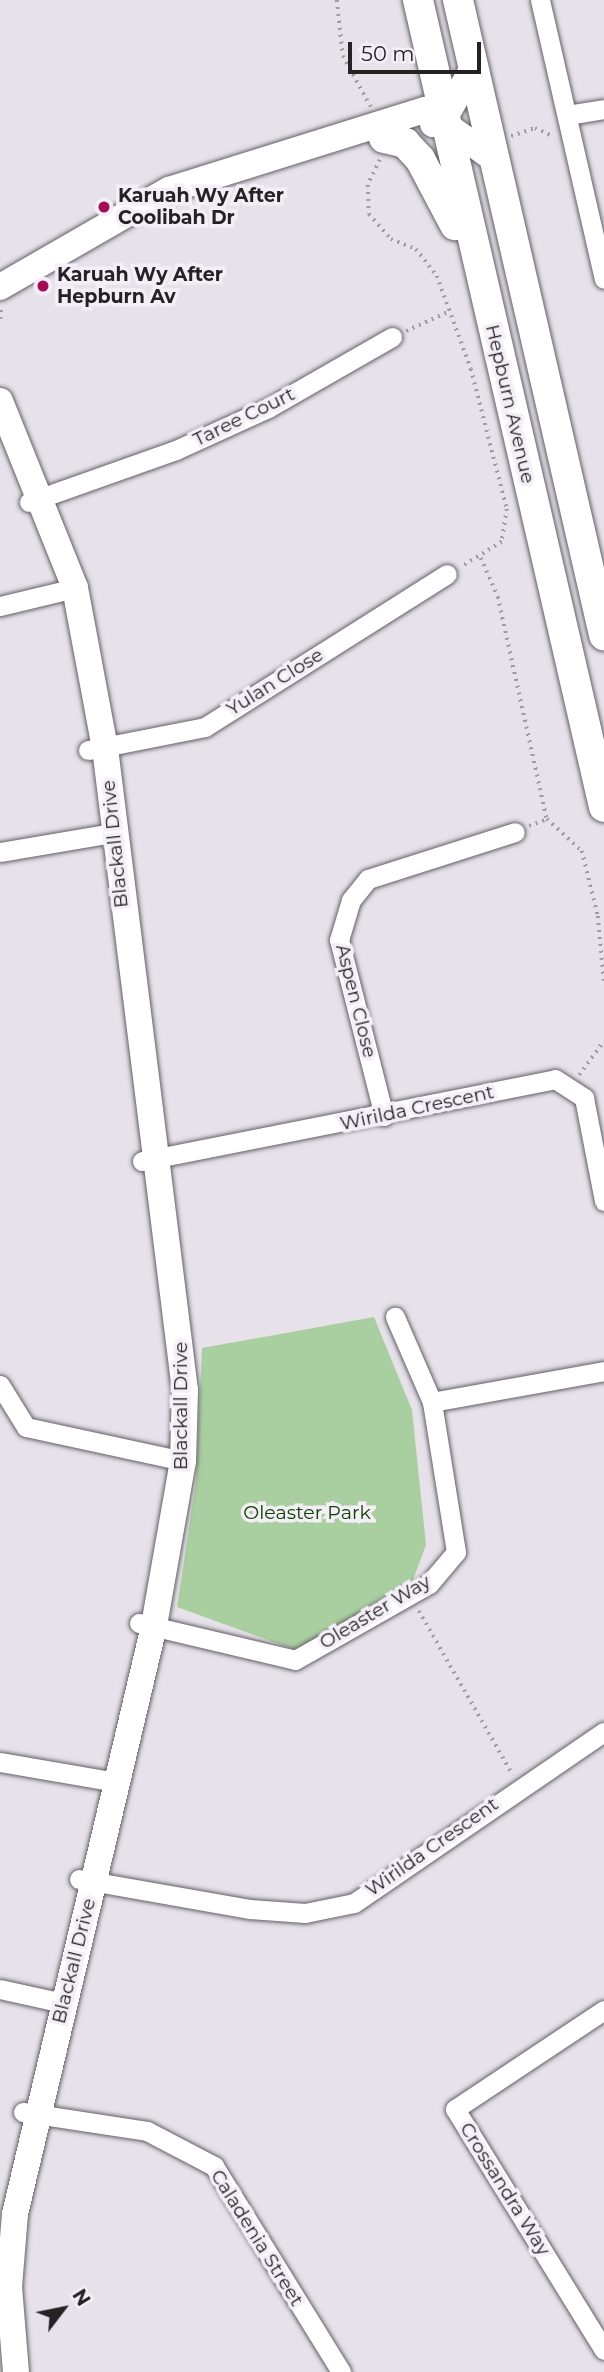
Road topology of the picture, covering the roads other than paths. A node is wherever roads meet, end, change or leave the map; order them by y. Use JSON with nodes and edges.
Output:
{"nodes":[{"id":1,"x":418,"y":0,"type":"edge"},
{"id":2,"x":458,"y":0,"type":"edge"},
{"id":3,"x":540,"y":0,"type":"edge"},
{"id":4,"x":473,"y":68,"type":"junction"},
{"id":5,"x":604,"y":108,"type":"edge"},
{"id":6,"x":567,"y":115,"type":"junction"},
{"id":7,"x":444,"y":118,"type":"junction"},
{"id":8,"x":349,"y":137,"type":"junction"},
{"id":9,"x":502,"y":148,"type":"junction"},
{"id":10,"x":388,"y":149,"type":"junction"},
{"id":11,"x":604,"y":279,"type":"edge"},
{"id":12,"x":8,"y":283,"type":"edge"},
{"id":13,"x":0,"y":299,"type":"edge"},
{"id":14,"x":392,"y":337,"type":"road end"},
{"id":15,"x":495,"y":340,"type":"junction"},
{"id":16,"x":0,"y":401,"type":"edge"},
{"id":17,"x":0,"y":437,"type":"edge"},
{"id":18,"x":36,"y":500,"type":"junction"},
{"id":19,"x":447,"y":574,"type":"dead end"},
{"id":20,"x":66,"y":590,"type":"junction"},
{"id":21,"x":0,"y":606,"type":"edge"},
{"id":22,"x":604,"y":635,"type":"edge"},
{"id":23,"x":96,"y":749,"type":"junction"},
{"id":24,"x":604,"y":807,"type":"edge"},
{"id":25,"x":514,"y":832,"type":"dead end"},
{"id":26,"x":104,"y":835,"type":"junction"},
{"id":27,"x":0,"y":852,"type":"edge"},
{"id":28,"x":384,"y":1116,"type":"junction"},
{"id":29,"x":149,"y":1161,"type":"junction"},
{"id":30,"x":604,"y":1200,"type":"edge"},
{"id":31,"x":395,"y":1317,"type":"dead end"},
{"id":32,"x":604,"y":1371,"type":"edge"},
{"id":33,"x":0,"y":1385,"type":"edge"},
{"id":34,"x":432,"y":1402,"type":"junction"},
{"id":35,"x":175,"y":1459,"type":"junction"},
{"id":36,"x":147,"y":1624,"type":"junction"},
{"id":37,"x":604,"y":1732,"type":"edge"},
{"id":38,"x":0,"y":1762,"type":"edge"},
{"id":39,"x":108,"y":1780,"type":"junction"},
{"id":40,"x":86,"y":1881,"type":"junction"},
{"id":41,"x":0,"y":1989,"type":"edge"},
{"id":42,"x":55,"y":2002,"type":"junction"},
{"id":43,"x":604,"y":2010,"type":"edge"},
{"id":44,"x":31,"y":2114,"type":"junction"},
{"id":45,"x":5,"y":2208,"type":"edge"},
{"id":46,"x":604,"y":2350,"type":"edge"},
{"id":47,"x":16,"y":2372,"type":"edge"},
{"id":48,"x":341,"y":2372,"type":"edge"}],
"edges":[{"from":1,"to":7,"type":"main road","name":"Hepburn Avenue"},
{"from":2,"to":4,"type":"main road","name":"Hepburn Avenue"},
{"from":3,"to":6,"type":"street"},
{"from":4,"to":7,"type":"main road"},
{"from":4,"to":9,"type":"main road","name":"Hepburn Avenue"},
{"from":5,"to":6,"type":"street"},
{"from":6,"to":11,"type":"street"},
{"from":7,"to":8,"type":"main road"},
{"from":7,"to":9,"type":"main road"},
{"from":7,"to":10,"type":"main road"},
{"from":7,"to":15,"type":"main road","name":"Hepburn Avenue"},
{"from":8,"to":10,"type":"main road"},
{"from":8,"to":12,"type":"main road"},
{"from":9,"to":22,"type":"main road","name":"Hepburn Avenue"},
{"from":10,"to":15,"type":"main road"},
{"from":12,"to":13,"type":"main road"},
{"from":14,"to":18,"type":"street","name":"Taree Court"},
{"from":15,"to":24,"type":"main road","name":"Hepburn Avenue"},
{"from":16,"to":18,"type":"main road","name":"Blackall Drive"},
{"from":17,"to":18,"type":"main road","name":"Blackall Drive"},
{"from":18,"to":20,"type":"main road","name":"Blackall Drive"},
{"from":19,"to":23,"type":"street","name":"Yulan Close"},
{"from":20,"to":21,"type":"street"},
{"from":20,"to":23,"type":"main road","name":"Blackall Drive"},
{"from":23,"to":26,"type":"main road","name":"Blackall Drive"},
{"from":25,"to":28,"type":"street","name":"Aspen Close"},
{"from":26,"to":27,"type":"street"},
{"from":26,"to":29,"type":"main road","name":"Blackall Drive"},
{"from":28,"to":29,"type":"street","name":"Wirilda Crescent"},
{"from":28,"to":30,"type":"street","name":"Wirilda Crescent"},
{"from":29,"to":35,"type":"main road","name":"Blackall Drive"},
{"from":31,"to":34,"type":"street","name":"Oleaster Way"},
{"from":32,"to":34,"type":"street"},
{"from":33,"to":35,"type":"street"},
{"from":34,"to":36,"type":"street","name":"Oleaster Way"},
{"from":35,"to":36,"type":"main road","name":"Blackall Drive"},
{"from":36,"to":39,"type":"main road","name":"Blackall Drive"},
{"from":37,"to":40,"type":"street","name":"Wirilda Crescent"},
{"from":38,"to":39,"type":"street"},
{"from":39,"to":40,"type":"main road","name":"Blackall Drive"},
{"from":40,"to":42,"type":"main road","name":"Blackall Drive"},
{"from":41,"to":42,"type":"street"},
{"from":42,"to":44,"type":"main road","name":"Blackall Drive"},
{"from":43,"to":46,"type":"street","name":"Crossandra Way"},
{"from":44,"to":45,"type":"main road","name":"Blackall Drive"},
{"from":44,"to":48,"type":"street","name":"Caladenia Street"},
{"from":45,"to":47,"type":"main road","name":"Blackall Drive"}]}
